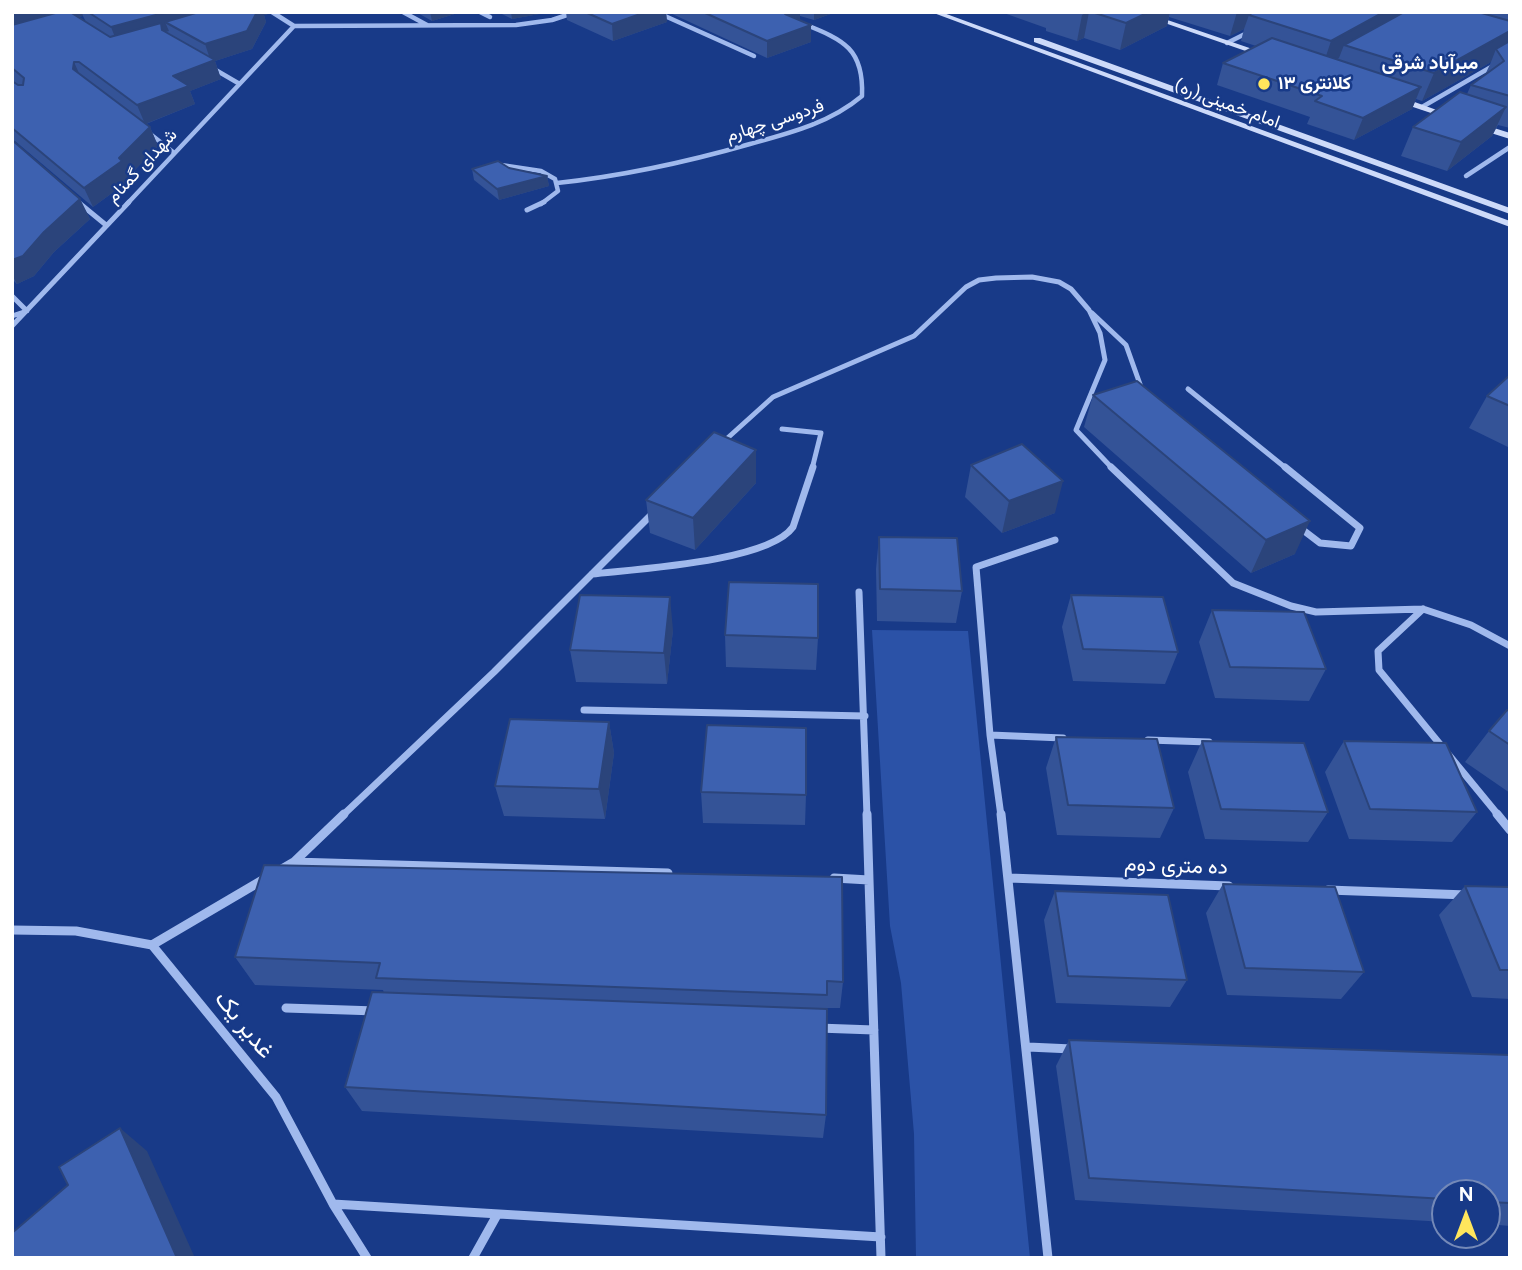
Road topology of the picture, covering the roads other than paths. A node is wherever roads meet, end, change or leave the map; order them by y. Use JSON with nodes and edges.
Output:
{"nodes":[{"id":1,"x":272,"y":12,"type":"edge"},
{"id":2,"x":403,"y":12,"type":"edge"},
{"id":3,"x":480,"y":12,"type":"edge"},
{"id":4,"x":576,"y":12,"type":"edge"},
{"id":5,"x":656,"y":12,"type":"edge"},
{"id":6,"x":934,"y":12,"type":"edge"},
{"id":7,"x":962,"y":12,"type":"edge"},
{"id":8,"x":1136,"y":12,"type":"edge"},
{"id":9,"x":489,"y":17,"type":"dead end"},
{"id":10,"x":803,"y":23,"type":"edge"},
{"id":11,"x":294,"y":26,"type":"junction"},
{"id":12,"x":429,"y":26,"type":"junction"},
{"id":13,"x":1251,"y":30,"type":"edge"},
{"id":14,"x":1227,"y":43,"type":"junction"},
{"id":15,"x":1510,"y":56,"type":"edge"},
{"id":16,"x":754,"y":57,"type":"edge"},
{"id":17,"x":1274,"y":58,"type":"edge"},
{"id":18,"x":204,"y":64,"type":"edge"},
{"id":19,"x":238,"y":83,"type":"junction"},
{"id":20,"x":1384,"y":95,"type":"edge"},
{"id":21,"x":1422,"y":107,"type":"junction"},
{"id":22,"x":1460,"y":120,"type":"edge"},
{"id":23,"x":1472,"y":124,"type":"edge"},
{"id":24,"x":144,"y":129,"type":"edge"},
{"id":25,"x":1510,"y":136,"type":"edge"},
{"id":26,"x":1510,"y":147,"type":"edge"},
{"id":27,"x":173,"y":152,"type":"junction"},
{"id":28,"x":501,"y":165,"type":"edge"},
{"id":29,"x":1466,"y":176,"type":"edge"},
{"id":30,"x":557,"y":183,"type":"junction"},
{"id":31,"x":75,"y":198,"type":"edge"},
{"id":32,"x":527,"y":210,"type":"dead end"},
{"id":33,"x":1510,"y":211,"type":"edge"},
{"id":34,"x":1510,"y":223,"type":"edge"},
{"id":35,"x":106,"y":225,"type":"junction"},
{"id":36,"x":12,"y":296,"type":"edge"},
{"id":37,"x":1089,"y":310,"type":"junction"},
{"id":38,"x":27,"y":311,"type":"junction"},
{"id":39,"x":12,"y":316,"type":"edge"},
{"id":40,"x":12,"y":327,"type":"edge"},
{"id":41,"x":1188,"y":389,"type":"dead end"},
{"id":42,"x":1147,"y":395,"type":"edge"},
{"id":43,"x":782,"y":429,"type":"dead end"},
{"id":44,"x":719,"y":446,"type":"edge"},
{"id":45,"x":660,"y":505,"type":"edge"},
{"id":46,"x":1291,"y":521,"type":"edge"},
{"id":47,"x":1055,"y":540,"type":"dead end"},
{"id":48,"x":592,"y":575,"type":"junction"},
{"id":49,"x":859,"y":592,"type":"dead end"},
{"id":50,"x":1423,"y":609,"type":"junction"},
{"id":51,"x":1510,"y":646,"type":"edge"},
{"id":52,"x":584,"y":710,"type":"dead end"},
{"id":53,"x":865,"y":716,"type":"junction"},
{"id":54,"x":990,"y":735,"type":"junction"},
{"id":55,"x":1073,"y":738,"type":"edge"},
{"id":56,"x":1142,"y":740,"type":"edge"},
{"id":57,"x":1224,"y":743,"type":"edge"},
{"id":58,"x":1510,"y":830,"type":"edge"},
{"id":59,"x":294,"y":862,"type":"junction"},
{"id":60,"x":678,"y":874,"type":"edge"},
{"id":61,"x":828,"y":878,"type":"edge"},
{"id":62,"x":1009,"y":878,"type":"junction"},
{"id":63,"x":869,"y":880,"type":"junction"},
{"id":64,"x":1246,"y":887,"type":"edge"},
{"id":65,"x":1315,"y":889,"type":"edge"},
{"id":66,"x":1482,"y":895,"type":"edge"},
{"id":67,"x":12,"y":930,"type":"edge"},
{"id":68,"x":152,"y":945,"type":"junction"},
{"id":69,"x":286,"y":1008,"type":"dead end"},
{"id":70,"x":384,"y":1012,"type":"edge"},
{"id":71,"x":804,"y":1027,"type":"edge"},
{"id":72,"x":874,"y":1030,"type":"junction"},
{"id":73,"x":1028,"y":1047,"type":"junction"},
{"id":74,"x":1083,"y":1049,"type":"edge"},
{"id":75,"x":333,"y":1204,"type":"junction"},
{"id":76,"x":497,"y":1215,"type":"junction"},
{"id":77,"x":881,"y":1237,"type":"junction"},
{"id":78,"x":367,"y":1258,"type":"edge"},
{"id":79,"x":473,"y":1258,"type":"edge"},
{"id":80,"x":881,"y":1258,"type":"edge"},
{"id":81,"x":1048,"y":1258,"type":"edge"}],
"edges":[{"from":1,"to":11,"type":"street"},
{"from":2,"to":12,"type":"street"},
{"from":3,"to":9,"type":"street"},
{"from":4,"to":12,"type":"street"},
{"from":5,"to":16,"type":"street"},
{"from":6,"to":34,"type":"main road","name":"امام خمینی (ره)"},
{"from":7,"to":33,"type":"main road","name":"امام خمینی (ره)"},
{"from":8,"to":14,"type":"main road"},
{"from":10,"to":30,"type":"street","name":"فردوسی چهارم"},
{"from":11,"to":12,"type":"street"},
{"from":11,"to":19,"type":"street","name":"شهدای گمنام"},
{"from":13,"to":14,"type":"street"},
{"from":14,"to":17,"type":"main road"},
{"from":15,"to":21,"type":"street"},
{"from":18,"to":19,"type":"street"},
{"from":19,"to":27,"type":"street","name":"شهدای گمنام"},
{"from":20,"to":21,"type":"main road"},
{"from":21,"to":22,"type":"main road"},
{"from":23,"to":25,"type":"main road"},
{"from":24,"to":27,"type":"street"},
{"from":26,"to":29,"type":"street"},
{"from":27,"to":35,"type":"street","name":"شهدای گمنام"},
{"from":28,"to":30,"type":"street"},
{"from":30,"to":32,"type":"street"},
{"from":31,"to":35,"type":"street"},
{"from":35,"to":38,"type":"street","name":"شهدای گمنام"},
{"from":36,"to":38,"type":"street"},
{"from":37,"to":42,"type":"street"},
{"from":37,"to":44,"type":"street"},
{"from":37,"to":50,"type":"street"},
{"from":38,"to":39,"type":"street"},
{"from":38,"to":40,"type":"street","name":"شهدای گمنام"},
{"from":41,"to":46,"type":"street"},
{"from":43,"to":48,"type":"street"},
{"from":45,"to":48,"type":"street"},
{"from":47,"to":54,"type":"street"},
{"from":48,"to":59,"type":"street"},
{"from":49,"to":53,"type":"street"},
{"from":50,"to":51,"type":"street"},
{"from":50,"to":58,"type":"street"},
{"from":52,"to":53,"type":"street"},
{"from":53,"to":63,"type":"street"},
{"from":54,"to":55,"type":"street"},
{"from":54,"to":62,"type":"street"},
{"from":56,"to":57,"type":"street"},
{"from":59,"to":60,"type":"street"},
{"from":59,"to":68,"type":"street"},
{"from":61,"to":63,"type":"street"},
{"from":62,"to":64,"type":"street","name":"ده متری دوم"},
{"from":62,"to":73,"type":"street"},
{"from":63,"to":72,"type":"street"},
{"from":65,"to":66,"type":"street"},
{"from":67,"to":68,"type":"street"},
{"from":68,"to":75,"type":"street","name":"غدیر یک"},
{"from":69,"to":70,"type":"street"},
{"from":71,"to":72,"type":"street"},
{"from":72,"to":77,"type":"street"},
{"from":73,"to":74,"type":"street"},
{"from":73,"to":81,"type":"street"},
{"from":75,"to":76,"type":"street"},
{"from":75,"to":78,"type":"street","name":"غدیر یک"},
{"from":76,"to":77,"type":"street"},
{"from":76,"to":79,"type":"street"},
{"from":77,"to":80,"type":"street"}]}
